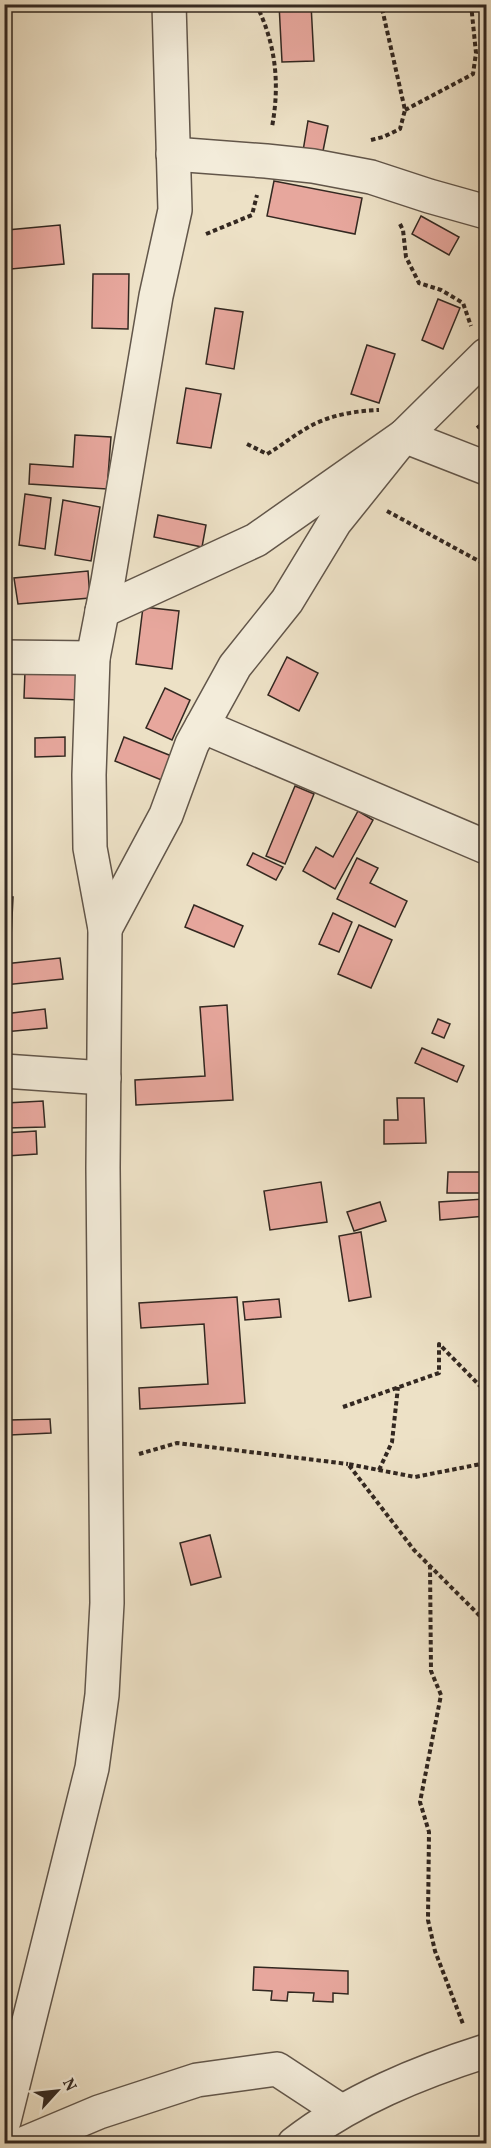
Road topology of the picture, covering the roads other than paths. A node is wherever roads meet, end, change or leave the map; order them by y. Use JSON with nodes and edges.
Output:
{"nodes":[{"id":1,"x":170,"y":4,"type":"edge"},
{"id":2,"x":173,"y":154,"type":"junction"},
{"id":3,"x":486,"y":212,"type":"edge"},
{"id":4,"x":486,"y":355,"type":"edge"},
{"id":5,"x":408,"y":431,"type":"junction"},
{"id":6,"x":486,"y":468,"type":"edge"},
{"id":7,"x":102,"y":611,"type":"junction"},
{"id":8,"x":4,"y":657,"type":"edge"},
{"id":9,"x":93,"y":658,"type":"junction"},
{"id":10,"x":202,"y":726,"type":"junction"},
{"id":11,"x":486,"y":847,"type":"edge"},
{"id":12,"x":105,"y":928,"type":"junction"},
{"id":13,"x":4,"y":1071,"type":"edge"},
{"id":14,"x":104,"y":1078,"type":"junction"},
{"id":15,"x":475,"y":2054,"type":"edge"},
{"id":16,"x":341,"y":2111,"type":"junction"},
{"id":17,"x":4,"y":2121,"type":"edge"},
{"id":18,"x":23,"y":2144,"type":"edge"},
{"id":19,"x":294,"y":2144,"type":"edge"}],
"edges":[{"from":1,"to":2,"type":"street"},
{"from":2,"to":3,"type":"street"},
{"from":2,"to":7,"type":"street"},
{"from":4,"to":5,"type":"street"},
{"from":5,"to":6,"type":"street"},
{"from":5,"to":7,"type":"street"},
{"from":5,"to":10,"type":"street"},
{"from":7,"to":9,"type":"street"},
{"from":8,"to":9,"type":"street"},
{"from":9,"to":12,"type":"street"},
{"from":10,"to":11,"type":"street"},
{"from":10,"to":12,"type":"street"},
{"from":12,"to":14,"type":"street"},
{"from":13,"to":14,"type":"street"},
{"from":14,"to":17,"type":"street"},
{"from":15,"to":16,"type":"street"},
{"from":16,"to":18,"type":"street"},
{"from":16,"to":19,"type":"street"}]}
